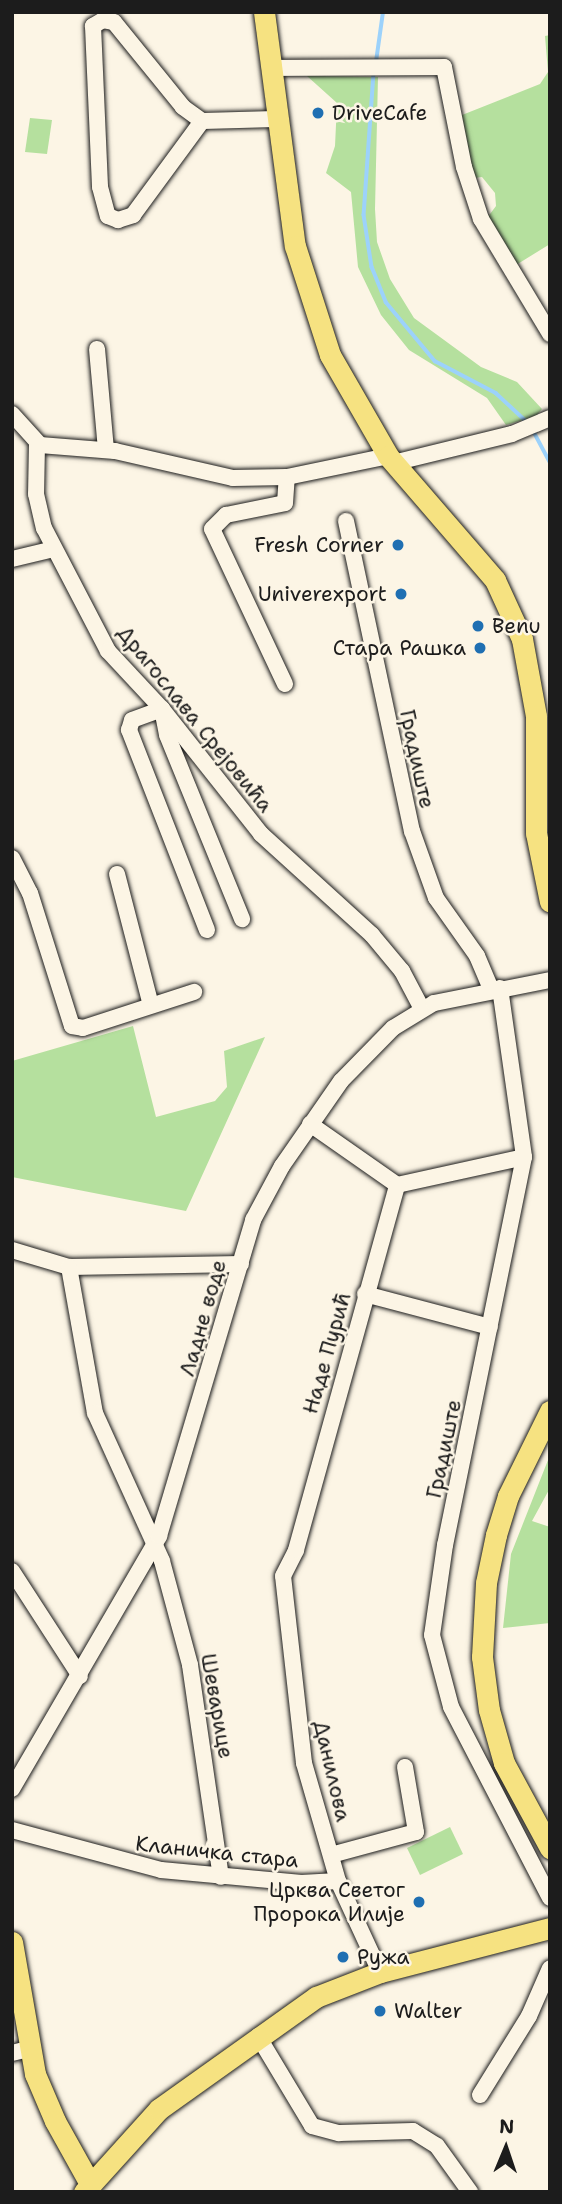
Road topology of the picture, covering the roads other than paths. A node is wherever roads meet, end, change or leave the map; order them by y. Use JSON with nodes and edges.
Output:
{"nodes":[{"id":1,"x":264,"y":12,"type":"edge"},
{"id":2,"x":271,"y":68,"type":"junction"},
{"id":3,"x":276,"y":119,"type":"junction"},
{"id":4,"x":202,"y":121,"type":"junction"},
{"id":5,"x":550,"y":334,"type":"edge"},
{"id":6,"x":97,"y":349,"type":"dead end"},
{"id":7,"x":12,"y":414,"type":"edge"},
{"id":8,"x":544,"y":420,"type":"edge"},
{"id":9,"x":37,"y":444,"type":"junction"},
{"id":10,"x":106,"y":450,"type":"junction"},
{"id":11,"x":391,"y":460,"type":"junction"},
{"id":12,"x":287,"y":477,"type":"junction"},
{"id":13,"x":346,"y":521,"type":"dead end"},
{"id":14,"x":54,"y":549,"type":"junction"},
{"id":15,"x":12,"y":559,"type":"edge"},
{"id":16,"x":285,"y":684,"type":"dead end"},
{"id":17,"x":162,"y":709,"type":"junction"},
{"id":18,"x":12,"y":858,"type":"edge"},
{"id":19,"x":117,"y":874,"type":"dead end"},
{"id":20,"x":550,"y":902,"type":"edge"},
{"id":21,"x":242,"y":919,"type":"dead end"},
{"id":22,"x":207,"y":930,"type":"dead end"},
{"id":23,"x":550,"y":980,"type":"edge"},
{"id":24,"x":496,"y":988,"type":"junction"},
{"id":25,"x":194,"y":992,"type":"dead end"},
{"id":26,"x":151,"y":1005,"type":"junction"},
{"id":27,"x":422,"y":1009,"type":"junction"},
{"id":28,"x":310,"y":1124,"type":"junction"},
{"id":29,"x":524,"y":1157,"type":"junction"},
{"id":30,"x":397,"y":1185,"type":"junction"},
{"id":31,"x":12,"y":1250,"type":"edge"},
{"id":32,"x":241,"y":1264,"type":"junction"},
{"id":33,"x":69,"y":1267,"type":"junction"},
{"id":34,"x":365,"y":1294,"type":"junction"},
{"id":35,"x":491,"y":1326,"type":"junction"},
{"id":36,"x":550,"y":1411,"type":"edge"},
{"id":37,"x":301,"y":1533,"type":"joint"},
{"id":38,"x":155,"y":1545,"type":"junction"},
{"id":39,"x":12,"y":1571,"type":"edge"},
{"id":40,"x":80,"y":1676,"type":"junction"},
{"id":41,"x":405,"y":1767,"type":"dead end"},
{"id":42,"x":12,"y":1789,"type":"edge"},
{"id":43,"x":12,"y":1830,"type":"edge"},
{"id":44,"x":550,"y":1848,"type":"edge"},
{"id":45,"x":331,"y":1855,"type":"junction"},
{"id":46,"x":221,"y":1877,"type":"junction"},
{"id":47,"x":338,"y":1881,"type":"junction"},
{"id":48,"x":550,"y":1898,"type":"edge"},
{"id":49,"x":550,"y":1928,"type":"edge"},
{"id":50,"x":12,"y":1942,"type":"edge"},
{"id":51,"x":550,"y":1968,"type":"edge"},
{"id":52,"x":380,"y":1972,"type":"junction"},
{"id":53,"x":258,"y":2036,"type":"junction"},
{"id":54,"x":20,"y":2051,"type":"edge"},
{"id":55,"x":480,"y":2095,"type":"dead end"},
{"id":56,"x":468,"y":2188,"type":"edge"},
{"id":57,"x":90,"y":2189,"type":"edge"}],
"edges":[{"from":1,"to":2,"type":"main road"},
{"from":2,"to":3,"type":"main road"},
{"from":2,"to":5,"type":"street"},
{"from":3,"to":4,"type":"street"},
{"from":3,"to":11,"type":"main road"},
{"from":4,"to":4,"type":"street"},
{"from":6,"to":10,"type":"street"},
{"from":7,"to":9,"type":"street"},
{"from":8,"to":11,"type":"street"},
{"from":9,"to":10,"type":"street"},
{"from":9,"to":14,"type":"street","name":"Драгослава Срејовића"},
{"from":10,"to":12,"type":"street"},
{"from":11,"to":12,"type":"street"},
{"from":11,"to":20,"type":"main road"},
{"from":12,"to":16,"type":"street"},
{"from":13,"to":24,"type":"street","name":"Градиште"},
{"from":14,"to":15,"type":"street"},
{"from":14,"to":17,"type":"street","name":"Драгослава Срејовића"},
{"from":17,"to":21,"type":"street"},
{"from":17,"to":22,"type":"street"},
{"from":17,"to":27,"type":"street","name":"Драгослава Срејовића"},
{"from":18,"to":26,"type":"street"},
{"from":19,"to":26,"type":"street"},
{"from":23,"to":24,"type":"street","name":"Ладне воде"},
{"from":24,"to":27,"type":"street","name":"Ладне воде"},
{"from":24,"to":29,"type":"street","name":"Градиште"},
{"from":25,"to":26,"type":"street"},
{"from":27,"to":28,"type":"street","name":"Ладне воде"},
{"from":28,"to":30,"type":"street"},
{"from":28,"to":32,"type":"street","name":"Ладне воде"},
{"from":29,"to":30,"type":"street"},
{"from":29,"to":35,"type":"street","name":"Градиште"},
{"from":30,"to":34,"type":"street","name":"Наде Пурић"},
{"from":31,"to":33,"type":"street"},
{"from":32,"to":33,"type":"street"},
{"from":32,"to":38,"type":"street","name":"Ладне воде"},
{"from":33,"to":38,"type":"street","name":"Шеварице"},
{"from":34,"to":35,"type":"street"},
{"from":34,"to":37,"type":"street","name":"Наде Пурић"},
{"from":35,"to":48,"type":"street","name":"Градиште"},
{"from":36,"to":44,"type":"main road"},
{"from":37,"to":45,"type":"street","name":"Данилова"},
{"from":38,"to":40,"type":"street","name":"Ладне воде"},
{"from":38,"to":46,"type":"street","name":"Шеварице"},
{"from":39,"to":40,"type":"street"},
{"from":40,"to":42,"type":"street","name":"Ладне воде"},
{"from":41,"to":45,"type":"street"},
{"from":43,"to":46,"type":"street","name":"Кланичка стара"},
{"from":45,"to":47,"type":"street","name":"Данилова"},
{"from":46,"to":47,"type":"street","name":"Кланичка стара"},
{"from":47,"to":52,"type":"street","name":"Данилова"},
{"from":49,"to":52,"type":"main road"},
{"from":50,"to":54,"type":"main road"},
{"from":51,"to":55,"type":"street"},
{"from":52,"to":53,"type":"main road"},
{"from":53,"to":56,"type":"street"},
{"from":53,"to":57,"type":"main road"},
{"from":54,"to":57,"type":"main road"}]}
